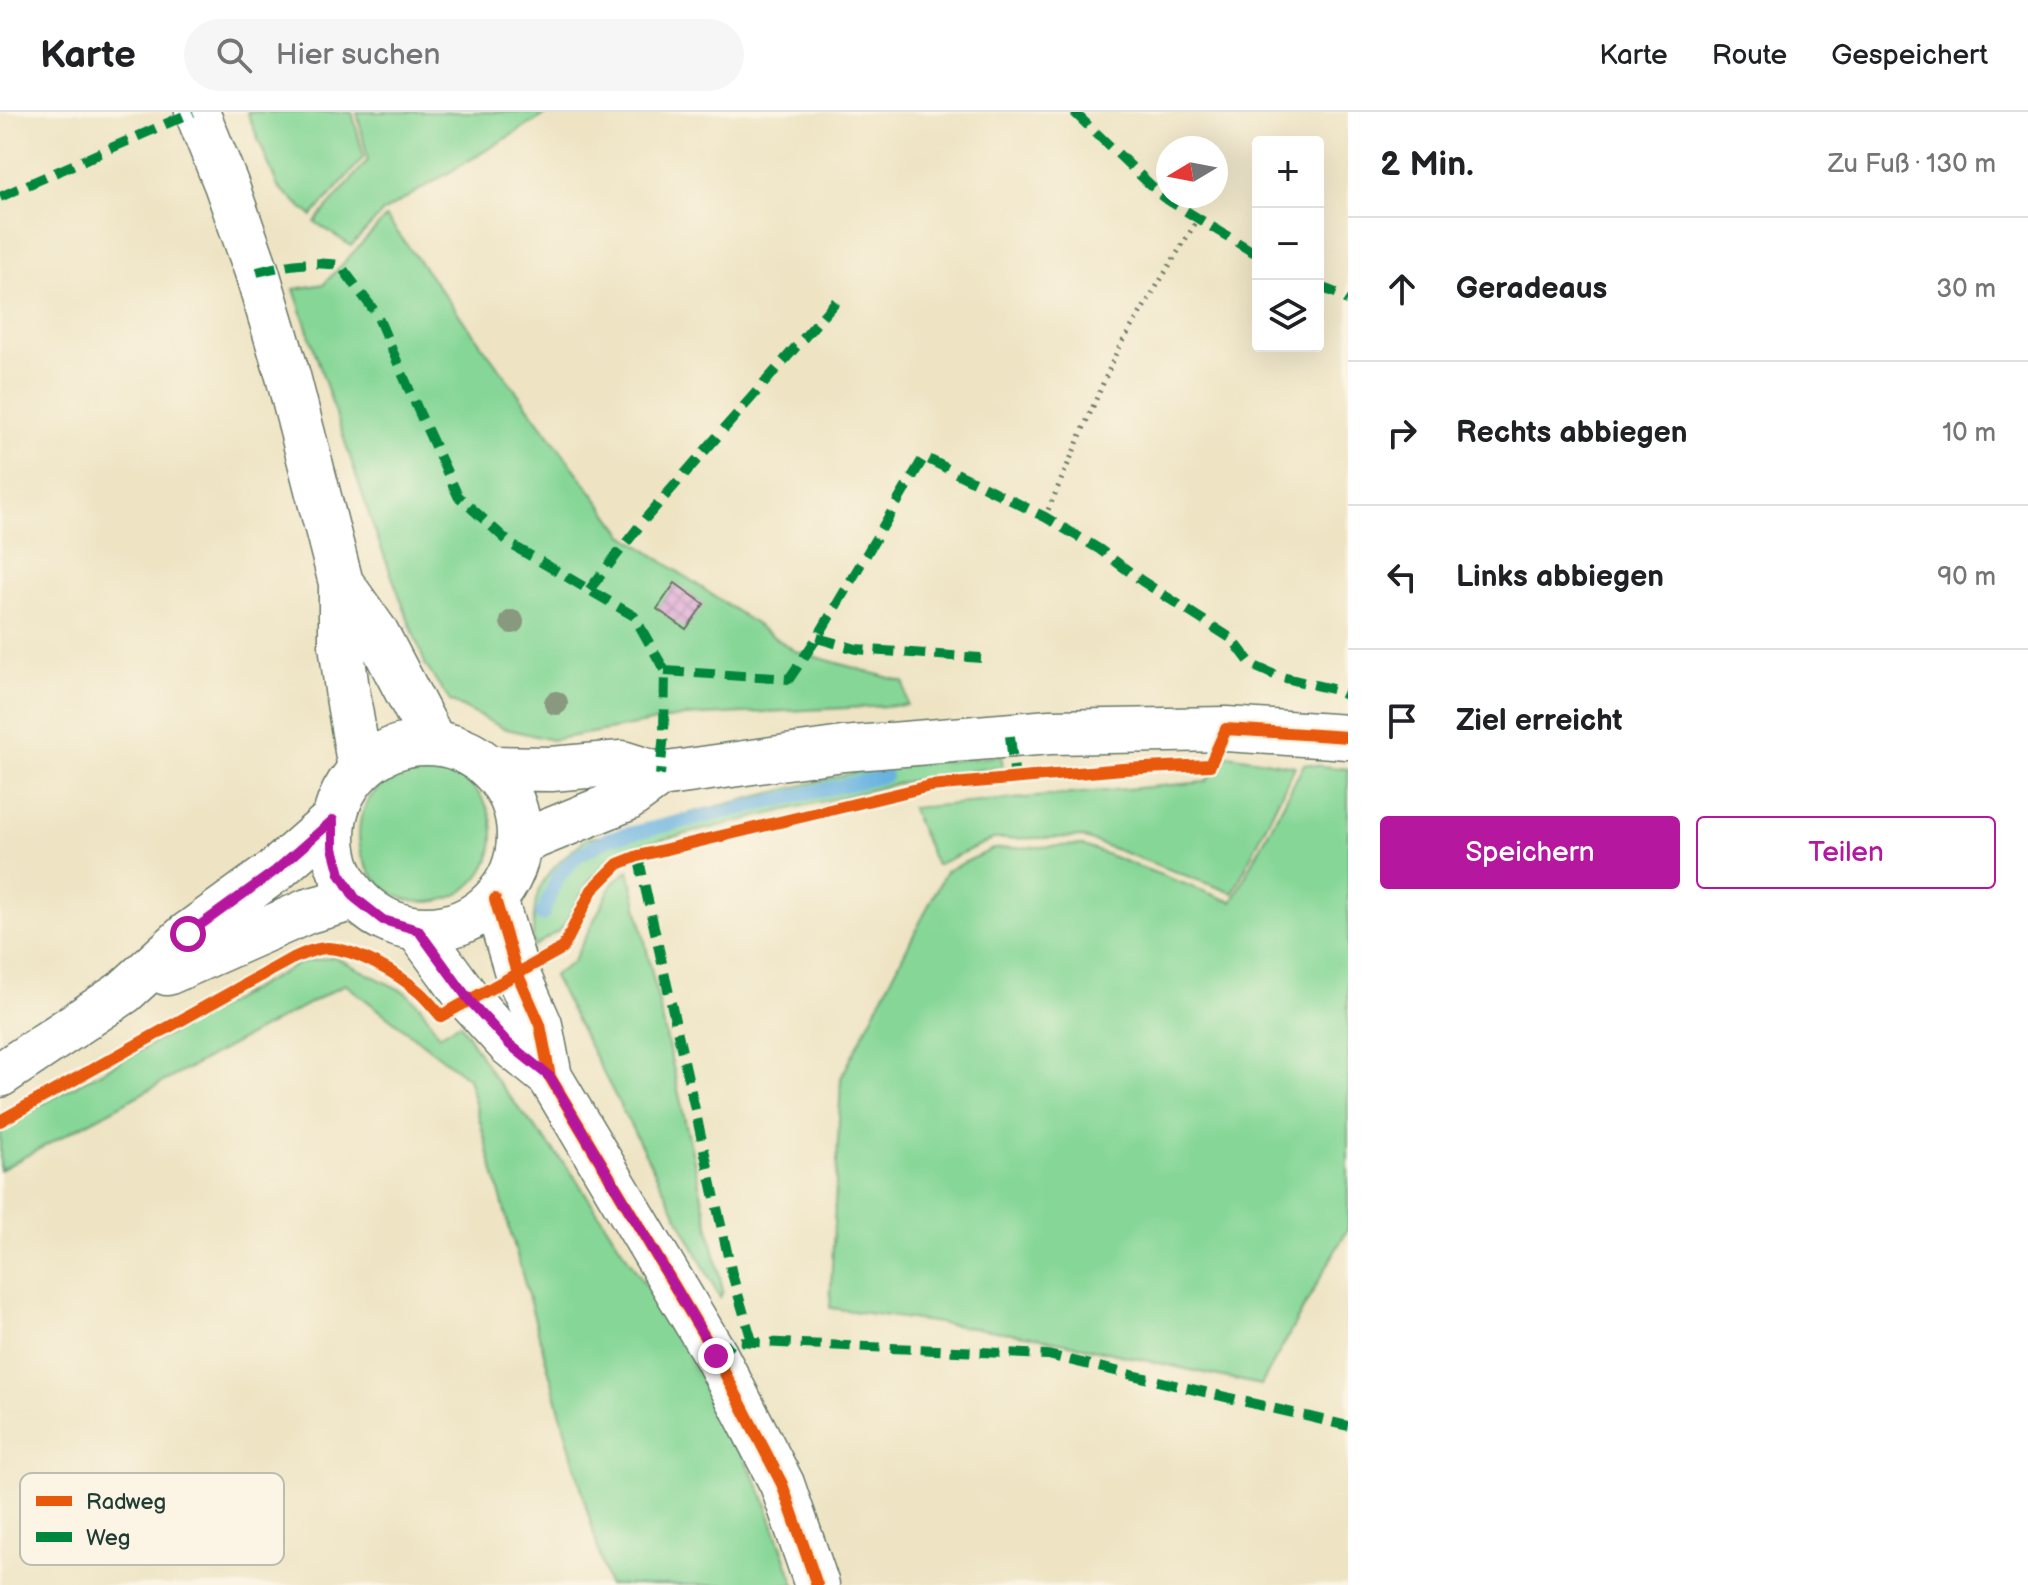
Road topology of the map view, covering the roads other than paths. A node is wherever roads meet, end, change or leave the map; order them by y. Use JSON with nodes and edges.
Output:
{"nodes":[{"id":1,"x":197,"y":112,"type":"edge"},
{"id":2,"x":341,"y":583,"type":"junction"},
{"id":3,"x":1348,"y":737,"type":"edge"},
{"id":4,"x":434,"y":743,"type":"junction"},
{"id":5,"x":490,"y":768,"type":"junction"},
{"id":6,"x":360,"y":769,"type":"junction"},
{"id":7,"x":660,"y":775,"type":"junction"},
{"id":8,"x":333,"y":820,"type":"junction"},
{"id":9,"x":519,"y":843,"type":"junction"},
{"id":10,"x":355,"y":898,"type":"junction"},
{"id":11,"x":495,"y":899,"type":"junction"},
{"id":12,"x":418,"y":930,"type":"junction"},
{"id":13,"x":124,"y":992,"type":"junction"},
{"id":14,"x":0,"y":1075,"type":"edge"},
{"id":15,"x":550,"y":1077,"type":"junction"},
{"id":16,"x":817,"y":1585,"type":"edge"}],
"edges":[{"from":1,"to":2,"type":"street"},
{"from":2,"to":4,"type":"street"},
{"from":2,"to":6,"type":"street"},
{"from":3,"to":7,"type":"street"},
{"from":4,"to":5,"type":"street"},
{"from":4,"to":6,"type":"street"},
{"from":5,"to":7,"type":"street"},
{"from":5,"to":9,"type":"street"},
{"from":6,"to":8,"type":"street"},
{"from":7,"to":9,"type":"street"},
{"from":8,"to":10,"type":"street"},
{"from":8,"to":13,"type":"street"},
{"from":9,"to":11,"type":"street"},
{"from":10,"to":12,"type":"street"},
{"from":10,"to":13,"type":"street"},
{"from":11,"to":12,"type":"street"},
{"from":11,"to":15,"type":"street"},
{"from":12,"to":15,"type":"street"},
{"from":13,"to":14,"type":"street"},
{"from":15,"to":16,"type":"street"}]}
